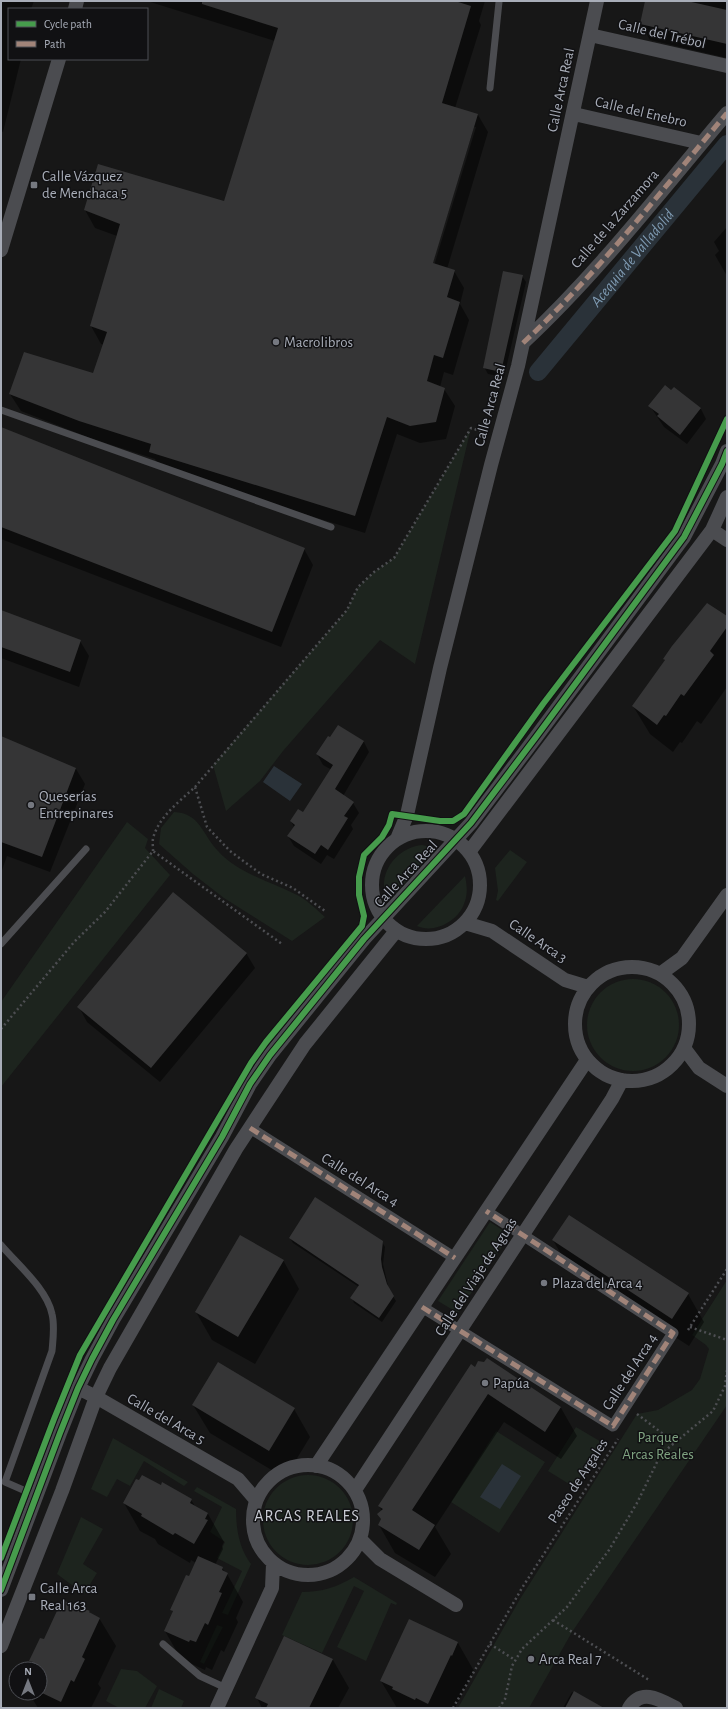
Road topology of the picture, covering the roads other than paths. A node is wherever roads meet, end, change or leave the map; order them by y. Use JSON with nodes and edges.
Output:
{"nodes":[{"id":1,"x":498,"y":1,"type":"edge"},
{"id":2,"x":597,"y":1,"type":"edge"},
{"id":3,"x":590,"y":35,"type":"junction"},
{"id":4,"x":60,"y":60,"type":"edge"},
{"id":5,"x":727,"y":66,"type":"edge"},
{"id":6,"x":490,"y":88,"type":"dead end"},
{"id":7,"x":727,"y":113,"type":"edge"},
{"id":8,"x":574,"y":114,"type":"junction"},
{"id":9,"x":701,"y":144,"type":"junction"},
{"id":10,"x":4,"y":231,"type":"edge"},
{"id":11,"x":1,"y":250,"type":"edge"},
{"id":12,"x":523,"y":343,"type":"junction"},
{"id":13,"x":1,"y":410,"type":"edge"},
{"id":14,"x":727,"y":451,"type":"edge"},
{"id":15,"x":727,"y":497,"type":"edge"},
{"id":16,"x":331,"y":527,"type":"dead end"},
{"id":17,"x":712,"y":530,"type":"junction"},
{"id":18,"x":727,"y":540,"type":"edge"},
{"id":19,"x":407,"y":815,"type":"junction"},
{"id":20,"x":412,"y":832,"type":"junction"},
{"id":21,"x":397,"y":839,"type":"junction"},
{"id":22,"x":454,"y":840,"type":"junction"},
{"id":23,"x":86,"y":849,"type":"dead end"},
{"id":24,"x":469,"y":852,"type":"junction"},
{"id":25,"x":727,"y":896,"type":"edge"},
{"id":26,"x":475,"y":910,"type":"junction"},
{"id":27,"x":382,"y":918,"type":"junction"},
{"id":28,"x":465,"y":923,"type":"junction"},
{"id":29,"x":396,"y":931,"type":"junction"},
{"id":30,"x":492,"y":931,"type":"junction"},
{"id":31,"x":1,"y":944,"type":"edge"},
{"id":32,"x":682,"y":958,"type":"junction"},
{"id":33,"x":660,"y":974,"type":"junction"},
{"id":34,"x":565,"y":980,"type":"junction"},
{"id":35,"x":673,"y":984,"type":"junction"},
{"id":36,"x":588,"y":987,"type":"junction"},
{"id":37,"x":580,"y":1000,"type":"junction"},
{"id":38,"x":684,"y":1048,"type":"junction"},
{"id":39,"x":587,"y":1060,"type":"junction"},
{"id":40,"x":674,"y":1063,"type":"junction"},
{"id":41,"x":699,"y":1068,"type":"junction"},
{"id":42,"x":622,"y":1080,"type":"junction"},
{"id":43,"x":727,"y":1086,"type":"edge"},
{"id":44,"x":250,"y":1128,"type":"junction"},
{"id":45,"x":486,"y":1211,"type":"junction"},
{"id":46,"x":523,"y":1235,"type":"junction"},
{"id":47,"x":1,"y":1245,"type":"edge"},
{"id":48,"x":455,"y":1258,"type":"junction"},
{"id":49,"x":422,"y":1307,"type":"junction"},
{"id":50,"x":461,"y":1331,"type":"junction"},
{"id":51,"x":78,"y":1388,"type":"junction"},
{"id":52,"x":96,"y":1397,"type":"junction"},
{"id":53,"x":316,"y":1466,"type":"junction"},
{"id":54,"x":238,"y":1479,"type":"junction"},
{"id":55,"x":266,"y":1484,"type":"junction"},
{"id":56,"x":355,"y":1490,"type":"junction"},
{"id":57,"x":36,"y":1496,"type":"junction"},
{"id":58,"x":256,"y":1500,"type":"junction"},
{"id":59,"x":360,"y":1539,"type":"junction"},
{"id":60,"x":353,"y":1553,"type":"junction"},
{"id":61,"x":380,"y":1559,"type":"junction"},
{"id":62,"x":273,"y":1564,"type":"junction"},
{"id":63,"x":289,"y":1573,"type":"junction"},
{"id":64,"x":272,"y":1588,"type":"junction"},
{"id":65,"x":1,"y":1590,"type":"edge"},
{"id":66,"x":456,"y":1605,"type":"dead end"},
{"id":67,"x":163,"y":1644,"type":"dead end"},
{"id":68,"x":1,"y":1646,"type":"edge"},
{"id":69,"x":226,"y":1688,"type":"junction"},
{"id":70,"x":217,"y":1708,"type":"edge"},
{"id":71,"x":629,"y":1708,"type":"edge"},
{"id":72,"x":676,"y":1708,"type":"edge"}],
"edges":[{"from":1,"to":6,"type":"lane"},
{"from":2,"to":3,"type":"street","name":"Calle Arca Real"},
{"from":3,"to":5,"type":"street","name":"Calle del Trébol"},
{"from":3,"to":8,"type":"street","name":"Calle Arca Real"},
{"from":4,"to":10,"type":"street"},
{"from":7,"to":9,"type":"street","name":"Calle de la Zarzamora"},
{"from":8,"to":9,"type":"street","name":"Calle del Enebro"},
{"from":8,"to":12,"type":"street","name":"Calle Arca Real"},
{"from":9,"to":12,"type":"street","name":"Calle de la Zarzamora"},
{"from":10,"to":11,"type":"street"},
{"from":12,"to":19,"type":"street","name":"Calle Arca Real"},
{"from":13,"to":16,"type":"lane"},
{"from":14,"to":22,"type":"street"},
{"from":15,"to":17,"type":"street"},
{"from":17,"to":18,"type":"street"},
{"from":17,"to":24,"type":"street"},
{"from":19,"to":20,"type":"street","name":"Calle Arca Real"},
{"from":19,"to":21,"type":"street","name":"Calle Arca Real"},
{"from":20,"to":21,"type":"street","name":"Calle Arca Real"},
{"from":20,"to":22,"type":"street","name":"Calle Arca Real"},
{"from":21,"to":27,"type":"street","name":"Calle Arca Real"},
{"from":22,"to":24,"type":"street","name":"Calle Arca Real"},
{"from":22,"to":27,"type":"street","name":"Calle Arca Real"},
{"from":23,"to":31,"type":"lane"},
{"from":24,"to":26,"type":"street","name":"Calle Arca Real"},
{"from":25,"to":32,"type":"street"},
{"from":26,"to":28,"type":"street","name":"Calle Arca Real"},
{"from":26,"to":30,"type":"street","name":"Calle Arca 3"},
{"from":27,"to":29,"type":"street","name":"Calle Arca Real"},
{"from":27,"to":51,"type":"street","name":"Calle Arca Real"},
{"from":28,"to":29,"type":"street","name":"Calle Arca Real"},
{"from":28,"to":30,"type":"street","name":"Calle Arca 3"},
{"from":29,"to":44,"type":"street"},
{"from":30,"to":34,"type":"street","name":"Calle Arca 3"},
{"from":32,"to":33,"type":"street"},
{"from":32,"to":35,"type":"street"},
{"from":33,"to":35,"type":"street"},
{"from":33,"to":36,"type":"street"},
{"from":34,"to":36,"type":"street","name":"Calle Arca 3"},
{"from":34,"to":37,"type":"street","name":"Calle Arca 3"},
{"from":35,"to":38,"type":"street"},
{"from":36,"to":37,"type":"street"},
{"from":37,"to":39,"type":"street"},
{"from":38,"to":40,"type":"street"},
{"from":38,"to":41,"type":"street"},
{"from":39,"to":42,"type":"street"},
{"from":39,"to":45,"type":"street","name":"Calle del Viaje de Aguas"},
{"from":40,"to":41,"type":"street"},
{"from":40,"to":42,"type":"street"},
{"from":41,"to":43,"type":"street"},
{"from":42,"to":46,"type":"street","name":"Calle del Viaje de Aguas"},
{"from":44,"to":48,"type":"street","name":"Calle del Arca 4"},
{"from":44,"to":52,"type":"street"},
{"from":45,"to":46,"type":"street","name":"Calle del Arca 4"},
{"from":45,"to":48,"type":"street","name":"Calle del Viaje de Aguas"},
{"from":46,"to":50,"type":"street","name":"Calle del Viaje de Aguas"},
{"from":46,"to":50,"type":"street","name":"Calle del Arca 4"},
{"from":47,"to":57,"type":"lane"},
{"from":48,"to":49,"type":"street","name":"Calle del Viaje de Aguas"},
{"from":49,"to":50,"type":"street","name":"Calle del Arca 4"},
{"from":49,"to":53,"type":"street","name":"Calle del Viaje de Aguas"},
{"from":50,"to":56,"type":"street","name":"Calle del Viaje de Aguas"},
{"from":51,"to":52,"type":"street","name":"Calle del Arca 5"},
{"from":51,"to":57,"type":"street","name":"Calle Arca Real"},
{"from":52,"to":54,"type":"street","name":"Calle del Arca 5"},
{"from":52,"to":68,"type":"street"},
{"from":53,"to":55,"type":"street"},
{"from":53,"to":56,"type":"street"},
{"from":54,"to":55,"type":"street","name":"Calle del Arca 5"},
{"from":54,"to":58,"type":"street","name":"Calle del Arca 5"},
{"from":55,"to":58,"type":"street"},
{"from":56,"to":59,"type":"street"},
{"from":57,"to":65,"type":"street","name":"Calle Arca Real"},
{"from":58,"to":62,"type":"street"},
{"from":59,"to":60,"type":"street"},
{"from":59,"to":61,"type":"street"},
{"from":60,"to":61,"type":"street"},
{"from":60,"to":63,"type":"street"},
{"from":61,"to":66,"type":"street"},
{"from":62,"to":63,"type":"street"},
{"from":62,"to":64,"type":"street"},
{"from":63,"to":64,"type":"street"},
{"from":64,"to":69,"type":"street"},
{"from":67,"to":69,"type":"lane"},
{"from":69,"to":70,"type":"street"},
{"from":71,"to":72,"type":"street"}]}
